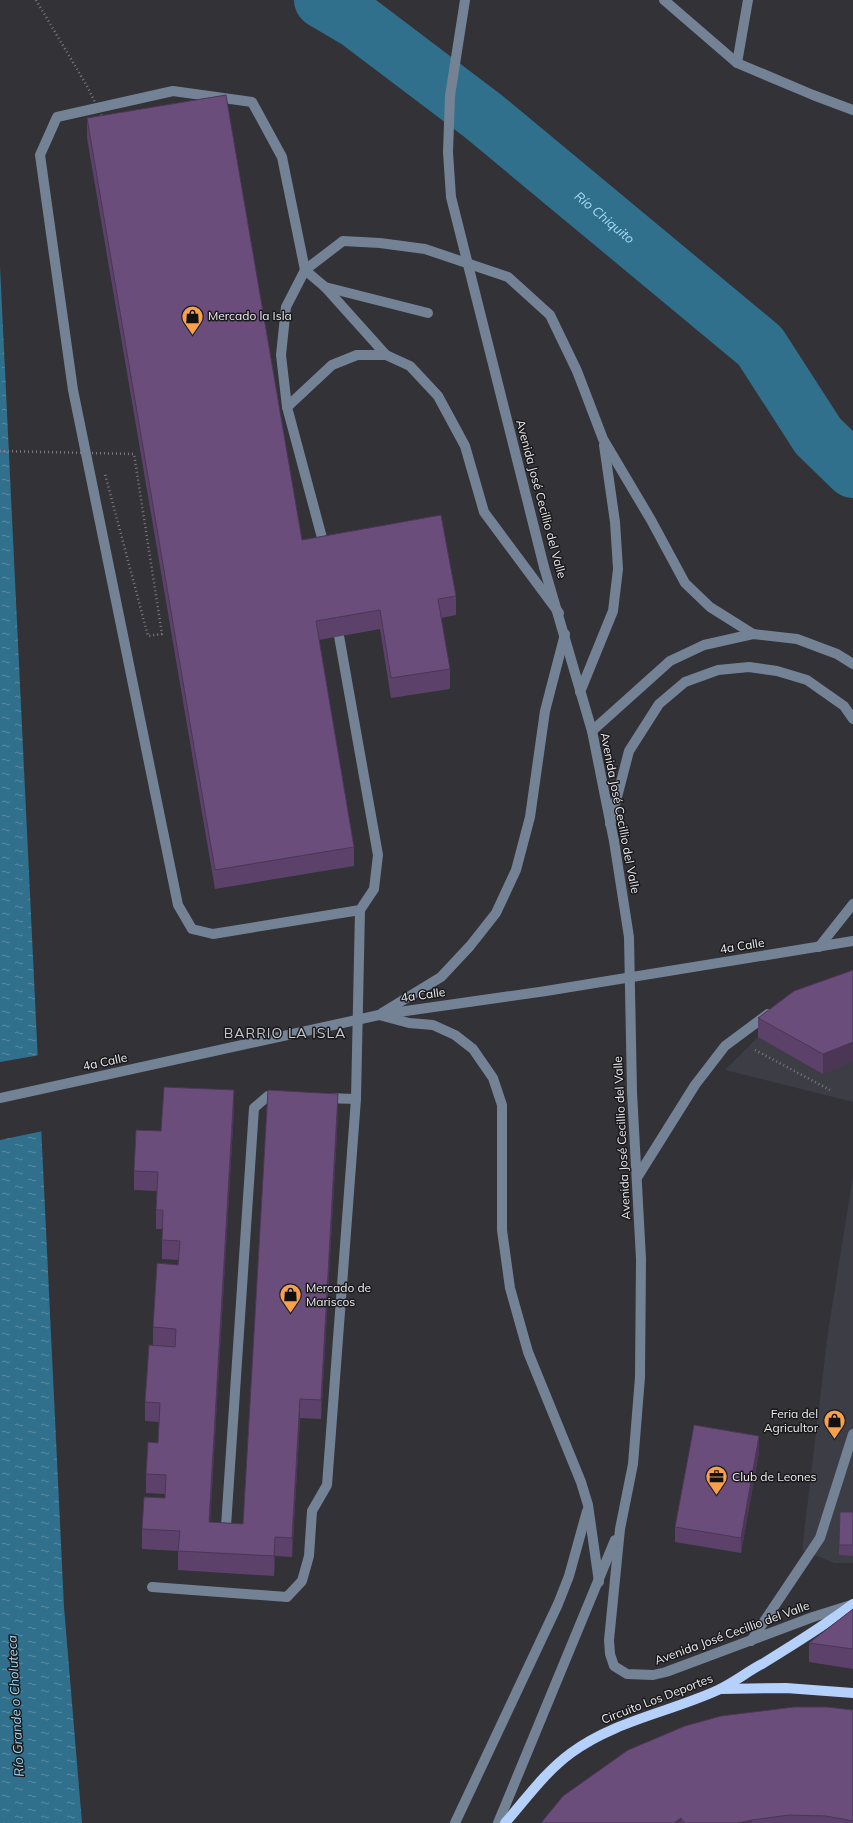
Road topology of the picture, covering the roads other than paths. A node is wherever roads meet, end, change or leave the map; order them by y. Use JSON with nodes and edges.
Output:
{"nodes":[{"id":1,"x":465,"y":0,"type":"edge"},
{"id":2,"x":664,"y":0,"type":"edge"},
{"id":3,"x":748,"y":0,"type":"edge"},
{"id":4,"x":737,"y":63,"type":"junction"},
{"id":5,"x":853,"y":110,"type":"edge"},
{"id":6,"x":305,"y":270,"type":"junction"},
{"id":7,"x":325,"y":287,"type":"junction"},
{"id":8,"x":428,"y":313,"type":"dead end"},
{"id":9,"x":386,"y":355,"type":"junction"},
{"id":10,"x":288,"y":407,"type":"junction"},
{"id":11,"x":603,"y":439,"type":"junction"},
{"id":12,"x":327,"y":555,"type":"edge"},
{"id":13,"x":559,"y":613,"type":"junction"},
{"id":14,"x":565,"y":634,"type":"junction"},
{"id":15,"x":753,"y":634,"type":"junction"},
{"id":16,"x":339,"y":636,"type":"edge"},
{"id":17,"x":853,"y":664,"type":"edge"},
{"id":18,"x":580,"y":692,"type":"junction"},
{"id":19,"x":853,"y":719,"type":"edge"},
{"id":20,"x":592,"y":731,"type":"junction"},
{"id":21,"x":610,"y":824,"type":"junction"},
{"id":22,"x":853,"y":904,"type":"edge"},
{"id":23,"x":360,"y":910,"type":"junction"},
{"id":24,"x":853,"y":941,"type":"edge"},
{"id":25,"x":819,"y":947,"type":"junction"},
{"id":26,"x":774,"y":1010,"type":"edge"},
{"id":27,"x":379,"y":1015,"type":"junction"},
{"id":28,"x":292,"y":1097,"type":"edge"},
{"id":29,"x":0,"y":1098,"type":"edge"},
{"id":30,"x":316,"y":1098,"type":"edge"},
{"id":31,"x":356,"y":1099,"type":"junction"},
{"id":32,"x":638,"y":1176,"type":"junction"},
{"id":33,"x":853,"y":1434,"type":"edge"},
{"id":34,"x":588,"y":1505,"type":"junction"},
{"id":35,"x":226,"y":1526,"type":"edge"},
{"id":36,"x":620,"y":1529,"type":"junction"},
{"id":37,"x":599,"y":1582,"type":"junction"},
{"id":38,"x":152,"y":1587,"type":"dead end"},
{"id":39,"x":853,"y":1604,"type":"edge"},
{"id":40,"x":751,"y":1641,"type":"junction"},
{"id":41,"x":720,"y":1689,"type":"junction"},
{"id":42,"x":853,"y":1693,"type":"edge"},
{"id":43,"x":454,"y":1823,"type":"edge"},
{"id":44,"x":498,"y":1823,"type":"edge"},
{"id":45,"x":505,"y":1823,"type":"edge"}],
"edges":[{"from":1,"to":13,"type":"street","name":"Avenida José Cecillio del Valle","bridge":true},
{"from":2,"to":4,"type":"street"},
{"from":3,"to":4,"type":"street"},
{"from":4,"to":5,"type":"street"},
{"from":6,"to":7,"type":"street"},
{"from":6,"to":10,"type":"street"},
{"from":6,"to":11,"type":"street"},
{"from":6,"to":23,"type":"street"},
{"from":7,"to":8,"type":"street"},
{"from":7,"to":9,"type":"street"},
{"from":9,"to":10,"type":"street"},
{"from":9,"to":13,"type":"street"},
{"from":10,"to":12,"type":"street"},
{"from":11,"to":15,"type":"street"},
{"from":11,"to":18,"type":"street"},
{"from":13,"to":14,"type":"street","name":"Avenida José Cecillio del Valle"},
{"from":14,"to":18,"type":"street","name":"Avenida José Cecillio del Valle"},
{"from":14,"to":27,"type":"street"},
{"from":15,"to":17,"type":"street"},
{"from":15,"to":20,"type":"street"},
{"from":16,"to":23,"type":"street"},
{"from":18,"to":20,"type":"street","name":"Avenida José Cecillio del Valle"},
{"from":19,"to":21,"type":"street"},
{"from":20,"to":21,"type":"street","name":"Avenida José Cecillio del Valle"},
{"from":21,"to":32,"type":"street","name":"Avenida José Cecillio del Valle","bridge":true},
{"from":22,"to":25,"type":"street"},
{"from":23,"to":31,"type":"street"},
{"from":24,"to":25,"type":"street","name":"4a Calle"},
{"from":25,"to":27,"type":"street","name":"4a Calle"},
{"from":26,"to":32,"type":"street"},
{"from":27,"to":29,"type":"street","name":"4a Calle","bridge":true},
{"from":27,"to":34,"type":"street"},
{"from":28,"to":35,"type":"street"},
{"from":30,"to":31,"type":"street"},
{"from":31,"to":38,"type":"street"},
{"from":32,"to":36,"type":"street","name":"Avenida José Cecillio del Valle"},
{"from":33,"to":40,"type":"street"},
{"from":34,"to":37,"type":"street"},
{"from":34,"to":43,"type":"street"},
{"from":36,"to":37,"type":"street","name":"Avenida José Cecillio del Valle"},
{"from":36,"to":40,"type":"street","name":"Avenida José Cecillio del Valle"},
{"from":37,"to":44,"type":"street","name":"Avenida José Cecillio del Valle"},
{"from":39,"to":40,"type":"street","name":"Avenida José Cecillio del Valle"},
{"from":39,"to":41,"type":"main road","name":"Circuito Los Deportes"},
{"from":41,"to":42,"type":"main road"},
{"from":41,"to":45,"type":"main road","name":"Circuito Los Deportes"}]}
